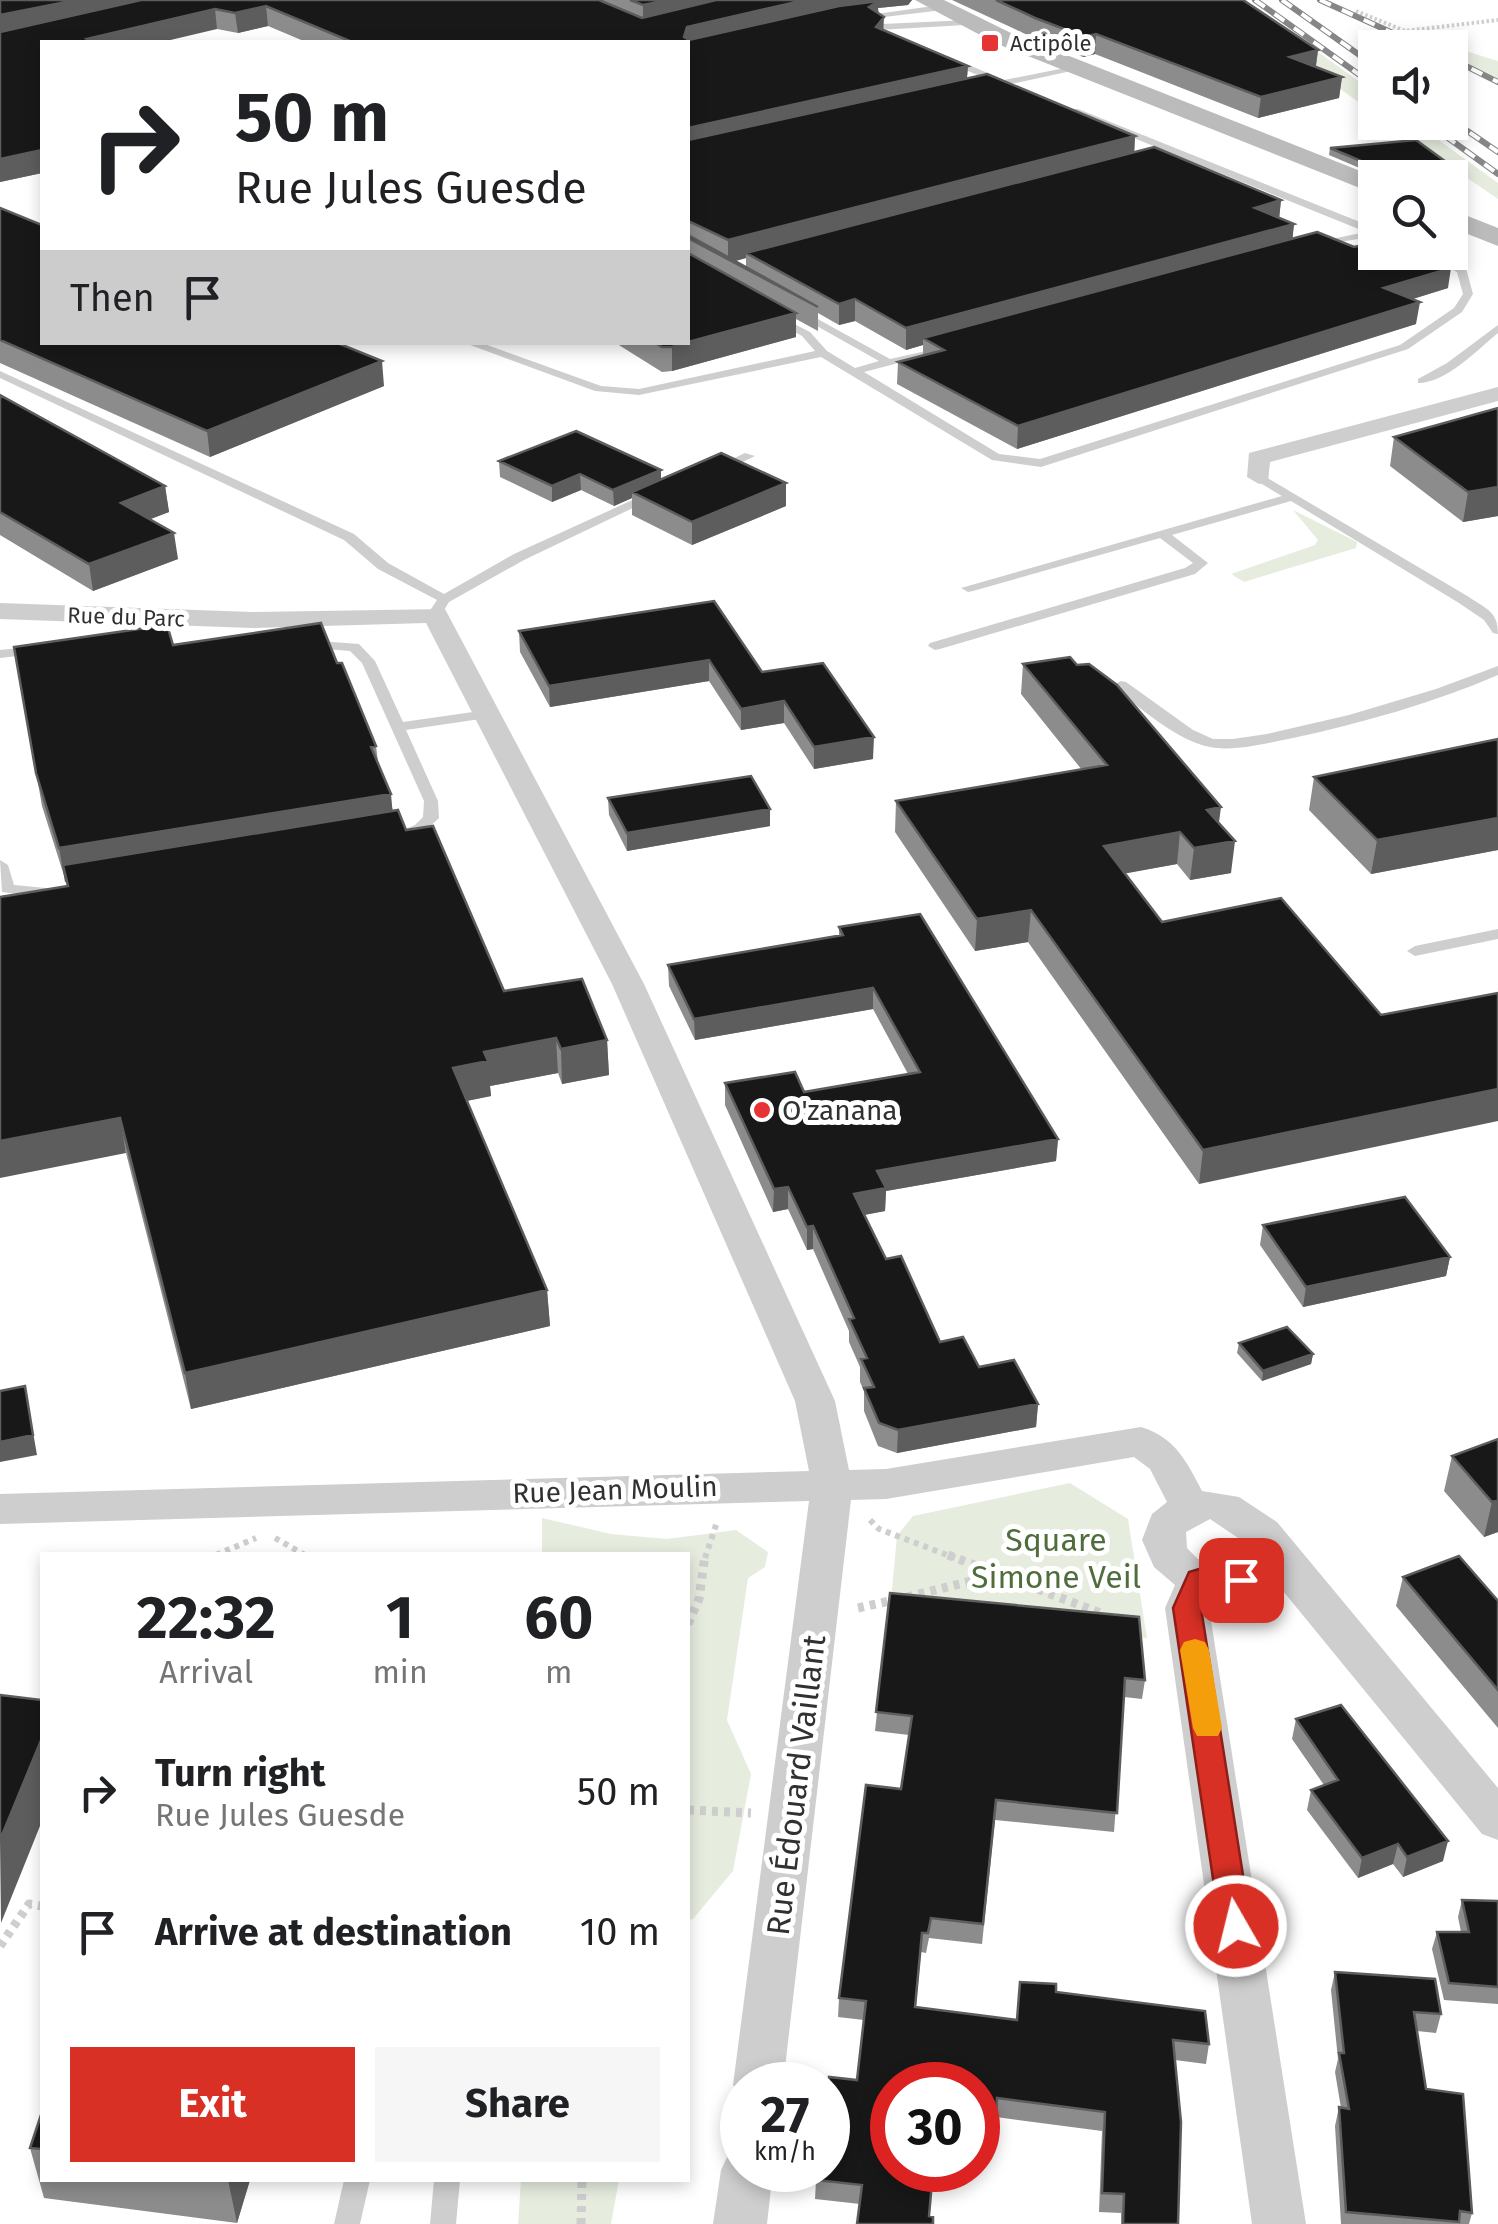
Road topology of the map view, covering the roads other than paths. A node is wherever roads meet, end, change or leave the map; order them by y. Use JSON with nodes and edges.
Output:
{"nodes":[{"id":1,"x":933,"y":4,"type":"edge"},
{"id":2,"x":965,"y":22,"type":"junction"},
{"id":3,"x":876,"y":28,"type":"junction"},
{"id":4,"x":901,"y":39,"type":"edge"},
{"id":5,"x":934,"y":53,"type":"edge"},
{"id":6,"x":1080,"y":68,"type":"junction"},
{"id":7,"x":1003,"y":82,"type":"junction"},
{"id":8,"x":984,"y":86,"type":"edge"},
{"id":9,"x":1020,"y":89,"type":"edge"},
{"id":10,"x":1056,"y":104,"type":"edge"},
{"id":11,"x":1178,"y":153,"type":"junction"},
{"id":12,"x":1160,"y":158,"type":"edge"},
{"id":13,"x":1358,"y":179,"type":"edge"},
{"id":14,"x":1358,"y":225,"type":"edge"},
{"id":15,"x":1468,"y":225,"type":"edge"},
{"id":16,"x":1358,"y":235,"type":"edge"},
{"id":17,"x":1498,"y":238,"type":"edge"},
{"id":18,"x":1293,"y":252,"type":"edge"},
{"id":19,"x":1462,"y":270,"type":"edge"},
{"id":20,"x":776,"y":298,"type":"edge"},
{"id":21,"x":755,"y":306,"type":"edge"},
{"id":22,"x":1498,"y":328,"type":"edge"},
{"id":23,"x":967,"y":342,"type":"edge"},
{"id":24,"x":475,"y":345,"type":"edge"},
{"id":25,"x":824,"y":352,"type":"junction"},
{"id":26,"x":890,"y":363,"type":"junction"},
{"id":27,"x":852,"y":372,"type":"junction"},
{"id":28,"x":0,"y":374,"type":"edge"},
{"id":29,"x":1422,"y":381,"type":"dead end"},
{"id":30,"x":1498,"y":394,"type":"edge"},
{"id":31,"x":749,"y":456,"type":"dead end"},
{"id":32,"x":700,"y":476,"type":"edge"},
{"id":33,"x":1259,"y":477,"type":"joint"},
{"id":34,"x":667,"y":490,"type":"edge"},
{"id":35,"x":1289,"y":498,"type":"junction"},
{"id":36,"x":1162,"y":533,"type":"junction"},
{"id":37,"x":968,"y":588,"type":"dead end"},
{"id":38,"x":439,"y":607,"type":"junction"},
{"id":39,"x":0,"y":611,"type":"edge"},
{"id":40,"x":1498,"y":630,"type":"edge"},
{"id":41,"x":284,"y":645,"type":"edge"},
{"id":42,"x":935,"y":646,"type":"dead end"},
{"id":43,"x":50,"y":649,"type":"edge"},
{"id":44,"x":0,"y":654,"type":"edge"},
{"id":45,"x":1498,"y":670,"type":"edge"},
{"id":46,"x":1121,"y":685,"type":"edge"},
{"id":47,"x":487,"y":714,"type":"junction"},
{"id":48,"x":399,"y":727,"type":"junction"},
{"id":49,"x":385,"y":838,"type":"edge"},
{"id":50,"x":0,"y":865,"type":"edge"},
{"id":51,"x":71,"y":890,"type":"edge"},
{"id":52,"x":1498,"y":934,"type":"edge"},
{"id":53,"x":1415,"y":951,"type":"dead end"},
{"id":54,"x":832,"y":1484,"type":"junction"},
{"id":55,"x":1190,"y":1507,"type":"junction"},
{"id":56,"x":0,"y":1510,"type":"edge"},
{"id":57,"x":1268,"y":1544,"type":"junction"},
{"id":58,"x":1199,"y":1580,"type":"junction"},
{"id":59,"x":1498,"y":1822,"type":"edge"},
{"id":60,"x":761,"y":2062,"type":"edge"},
{"id":61,"x":357,"y":2182,"type":"edge"},
{"id":62,"x":447,"y":2182,"type":"edge"},
{"id":63,"x":744,"y":2192,"type":"edge"},
{"id":64,"x":347,"y":2224,"type":"edge"},
{"id":65,"x":443,"y":2224,"type":"edge"},
{"id":66,"x":740,"y":2224,"type":"edge"},
{"id":67,"x":1278,"y":2224,"type":"edge"}],
"edges":[{"from":1,"to":2,"type":"street"},
{"from":1,"to":3,"type":"lane"},
{"from":2,"to":3,"type":"lane"},
{"from":2,"to":6,"type":"street"},
{"from":3,"to":4,"type":"lane"},
{"from":5,"to":7,"type":"lane"},
{"from":6,"to":7,"type":"lane"},
{"from":6,"to":13,"type":"street"},
{"from":7,"to":8,"type":"lane"},
{"from":7,"to":9,"type":"lane"},
{"from":10,"to":11,"type":"lane"},
{"from":11,"to":12,"type":"lane"},
{"from":11,"to":14,"type":"lane"},
{"from":15,"to":17,"type":"street"},
{"from":16,"to":18,"type":"lane"},
{"from":19,"to":27,"type":"lane"},
{"from":20,"to":26,"type":"lane"},
{"from":21,"to":25,"type":"lane"},
{"from":22,"to":29,"type":"lane"},
{"from":23,"to":26,"type":"lane"},
{"from":24,"to":25,"type":"lane"},
{"from":25,"to":27,"type":"lane"},
{"from":26,"to":27,"type":"lane"},
{"from":28,"to":38,"type":"lane"},
{"from":30,"to":33,"type":"street"},
{"from":31,"to":32,"type":"lane"},
{"from":33,"to":35,"type":"lane"},
{"from":34,"to":38,"type":"lane"},
{"from":35,"to":36,"type":"lane"},
{"from":35,"to":40,"type":"lane"},
{"from":36,"to":37,"type":"lane"},
{"from":36,"to":42,"type":"lane"},
{"from":38,"to":39,"type":"street","name":"Rue du Parc"},
{"from":38,"to":47,"type":"street","name":"Rue Édouard Vaillant"},
{"from":41,"to":48,"type":"lane"},
{"from":43,"to":44,"type":"lane"},
{"from":45,"to":46,"type":"lane"},
{"from":47,"to":48,"type":"lane"},
{"from":47,"to":54,"type":"street","name":"Rue Édouard Vaillant"},
{"from":48,"to":49,"type":"lane"},
{"from":50,"to":51,"type":"lane"},
{"from":52,"to":53,"type":"lane"},
{"from":54,"to":55,"type":"street","name":"Rue Jean Moulin"},
{"from":54,"to":56,"type":"street","name":"Rue Jean Moulin"},
{"from":54,"to":60,"type":"street","name":"Rue Édouard Vaillant"},
{"from":55,"to":57,"type":"street"},
{"from":55,"to":58,"type":"street"},
{"from":57,"to":58,"type":"street"},
{"from":57,"to":59,"type":"street"},
{"from":58,"to":67,"type":"street"},
{"from":61,"to":64,"type":"lane"},
{"from":62,"to":65,"type":"lane"},
{"from":63,"to":66,"type":"street"}]}
